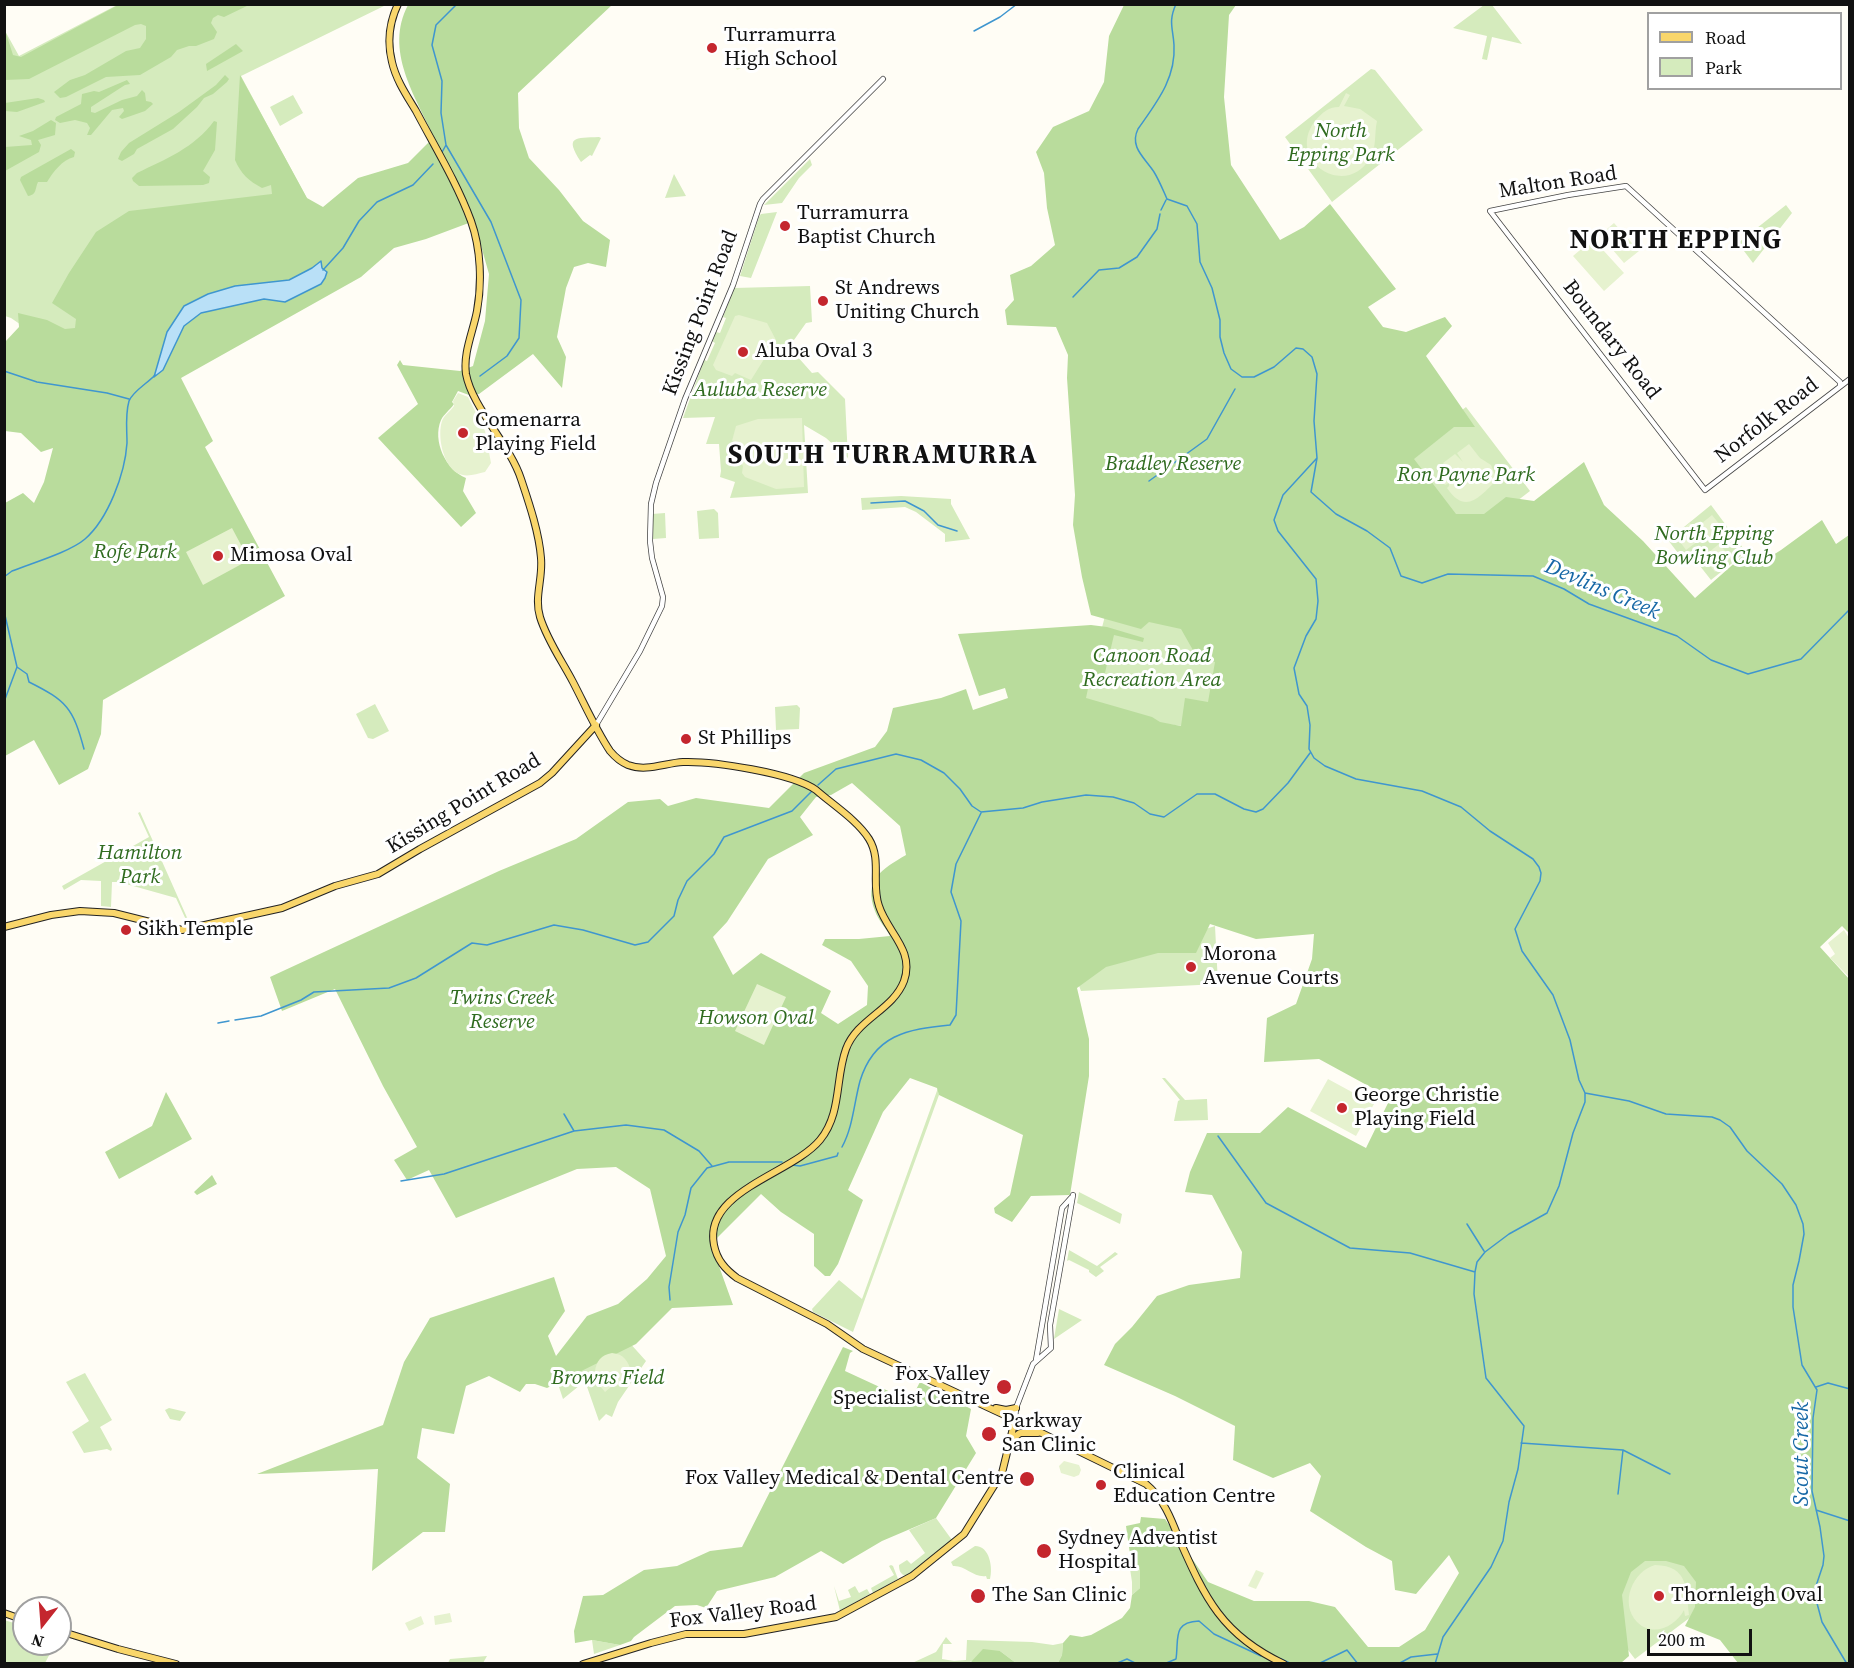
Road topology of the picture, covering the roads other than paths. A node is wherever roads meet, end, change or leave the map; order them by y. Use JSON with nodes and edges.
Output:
{"nodes":[{"id":1,"x":398,"y":4,"type":"edge"},
{"id":2,"x":883,"y":79,"type":"dead end"},
{"id":3,"x":1490,"y":211,"type":"joint"},
{"id":4,"x":1850,"y":379,"type":"edge"},
{"id":5,"x":1840,"y":386,"type":"junction"},
{"id":6,"x":1705,"y":490,"type":"joint"},
{"id":7,"x":596,"y":725,"type":"junction"},
{"id":8,"x":4,"y":927,"type":"edge"},
{"id":9,"x":1071,"y":1208,"type":"junction"},
{"id":10,"x":1061,"y":1211,"type":"junction"},
{"id":11,"x":1036,"y":1360,"type":"junction"},
{"id":12,"x":979,"y":1403,"type":"junction"},
{"id":13,"x":1016,"y":1408,"type":"junction"},
{"id":14,"x":1015,"y":1420,"type":"junction"},
{"id":15,"x":1048,"y":1436,"type":"junction"},
{"id":16,"x":1012,"y":1439,"type":"junction"},
{"id":17,"x":72,"y":1635,"type":"edge"},
{"id":18,"x":176,"y":1664,"type":"edge"},
{"id":19,"x":583,"y":1664,"type":"edge"},
{"id":20,"x":1284,"y":1664,"type":"edge"}],
"edges":[{"from":1,"to":7,"type":"main road"},
{"from":2,"to":7,"type":"street","name":"Kissing Point Road"},
{"from":3,"to":5,"type":"street","name":"Malton Road"},
{"from":3,"to":6,"type":"street","name":"Boundary Road"},
{"from":4,"to":5,"type":"street","name":"Norfolk Road"},
{"from":5,"to":6,"type":"street","name":"Norfolk Road"},
{"from":7,"to":8,"type":"main road","name":"Kissing Point Road"},
{"from":7,"to":12,"type":"main road"},
{"from":9,"to":10,"type":"street"},
{"from":9,"to":10,"type":"street"},
{"from":9,"to":11,"type":"street","name":"Fox Valley Road"},
{"from":10,"to":11,"type":"street"},
{"from":11,"to":13,"type":"street","name":"Fox Valley Road"},
{"from":12,"to":13,"type":"main road"},
{"from":12,"to":14,"type":"main road"},
{"from":13,"to":14,"type":"street","name":"Fox Valley Road"},
{"from":14,"to":15,"type":"main road"},
{"from":14,"to":16,"type":"main road","name":"Fox Valley Road"},
{"from":15,"to":16,"type":"main road"},
{"from":15,"to":20,"type":"main road"},
{"from":16,"to":19,"type":"main road","name":"Fox Valley Road"},
{"from":17,"to":18,"type":"main road"}]}
